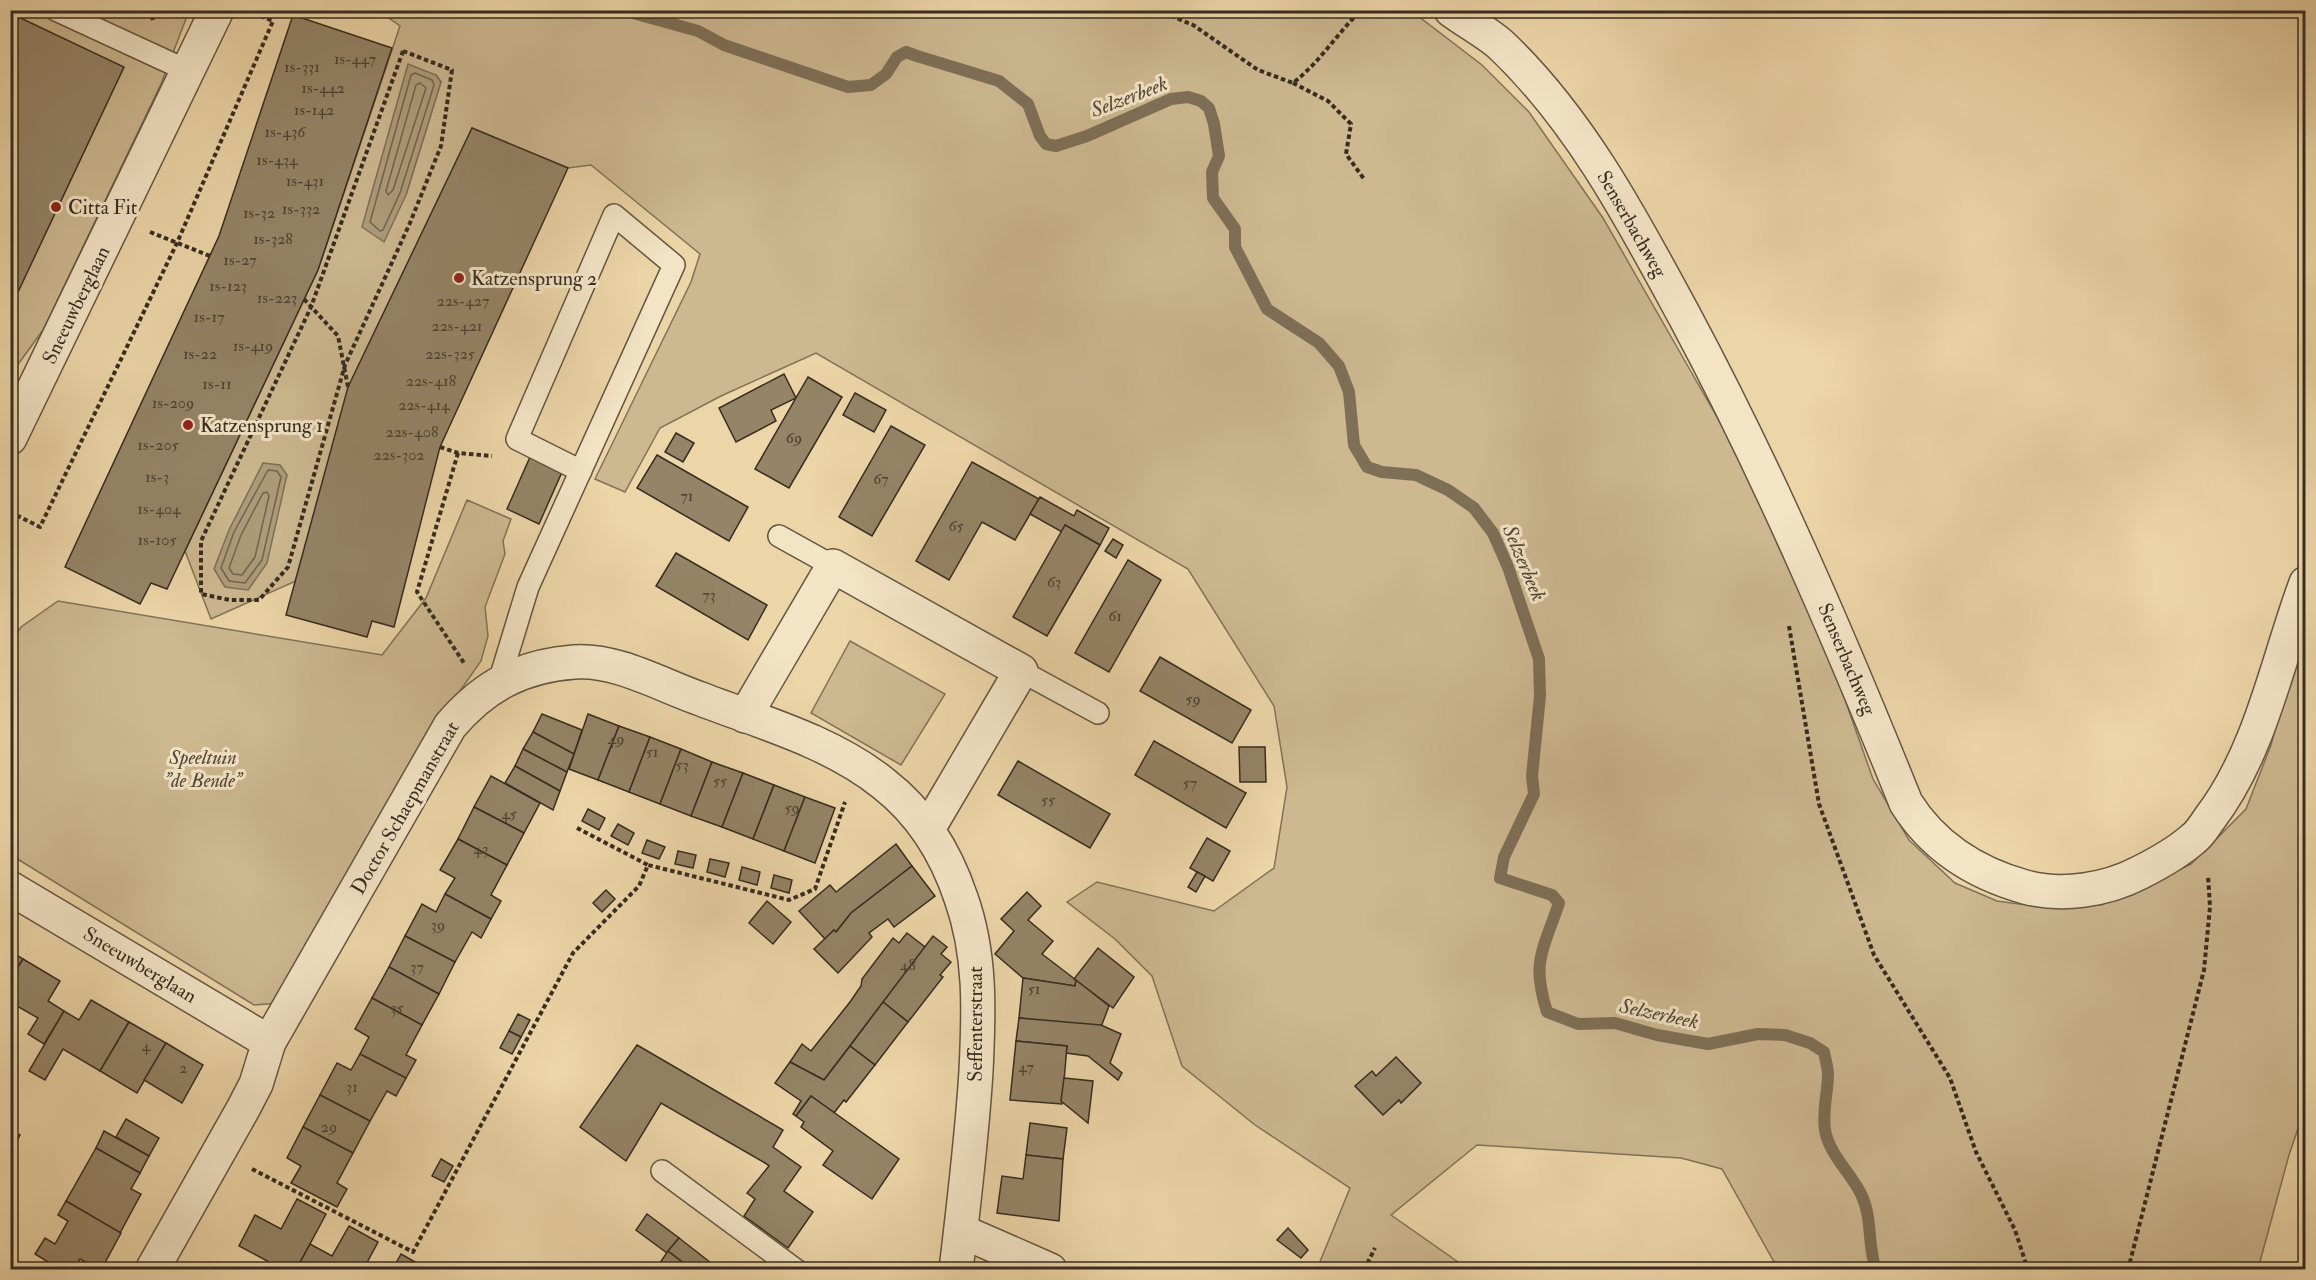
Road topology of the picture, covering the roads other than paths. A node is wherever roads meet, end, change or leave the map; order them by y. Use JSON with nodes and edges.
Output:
{"nodes":[{"id":1,"x":56,"y":10,"type":"edge"},
{"id":2,"x":217,"y":10,"type":"edge"},
{"id":3,"x":1451,"y":10,"type":"edge"},
{"id":4,"x":188,"y":71,"type":"junction"},
{"id":5,"x":10,"y":438,"type":"edge"},
{"id":6,"x":581,"y":471,"type":"junction"},
{"id":7,"x":779,"y":536,"type":"dead end"},
{"id":8,"x":834,"y":566,"type":"junction"},
{"id":9,"x":2306,"y":583,"type":"edge"},
{"id":10,"x":1021,"y":671,"type":"junction"},
{"id":11,"x":499,"y":682,"type":"junction"},
{"id":12,"x":1098,"y":713,"type":"dead end"},
{"id":13,"x":745,"y":716,"type":"junction"},
{"id":14,"x":928,"y":829,"type":"junction"},
{"id":15,"x":10,"y":888,"type":"edge"},
{"id":16,"x":269,"y":1041,"type":"junction"},
{"id":17,"x":663,"y":1171,"type":"dead end"},
{"id":18,"x":961,"y":1231,"type":"junction"},
{"id":19,"x":152,"y":1269,"type":"edge"},
{"id":20,"x":796,"y":1269,"type":"edge"},
{"id":21,"x":956,"y":1269,"type":"edge"},
{"id":22,"x":1050,"y":1269,"type":"edge"}],
"edges":[{"from":1,"to":4,"type":"lane"},
{"from":2,"to":4,"type":"street","name":"Sneeuwberglaan"},
{"from":3,"to":9,"type":"street","name":"Senserbachweg"},
{"from":4,"to":5,"type":"street","name":"Sneeuwberglaan"},
{"from":6,"to":6,"type":"lane"},
{"from":6,"to":11,"type":"lane"},
{"from":7,"to":8,"type":"lane"},
{"from":8,"to":10,"type":"street"},
{"from":8,"to":13,"type":"street"},
{"from":10,"to":12,"type":"lane"},
{"from":10,"to":14,"type":"street"},
{"from":11,"to":13,"type":"street","name":"Doctor Schaepmanstraat"},
{"from":11,"to":16,"type":"street","name":"Doctor Schaepmanstraat"},
{"from":13,"to":14,"type":"street","name":"Doctor Schaepmanstraat"},
{"from":14,"to":18,"type":"street","name":"Seffenterstraat"},
{"from":15,"to":16,"type":"street","name":"Sneeuwberglaan"},
{"from":16,"to":19,"type":"street","name":"Doctor Schaepmanstraat"},
{"from":17,"to":20,"type":"lane"},
{"from":18,"to":21,"type":"street","name":"Seffenterstraat"},
{"from":18,"to":22,"type":"street"}]}
